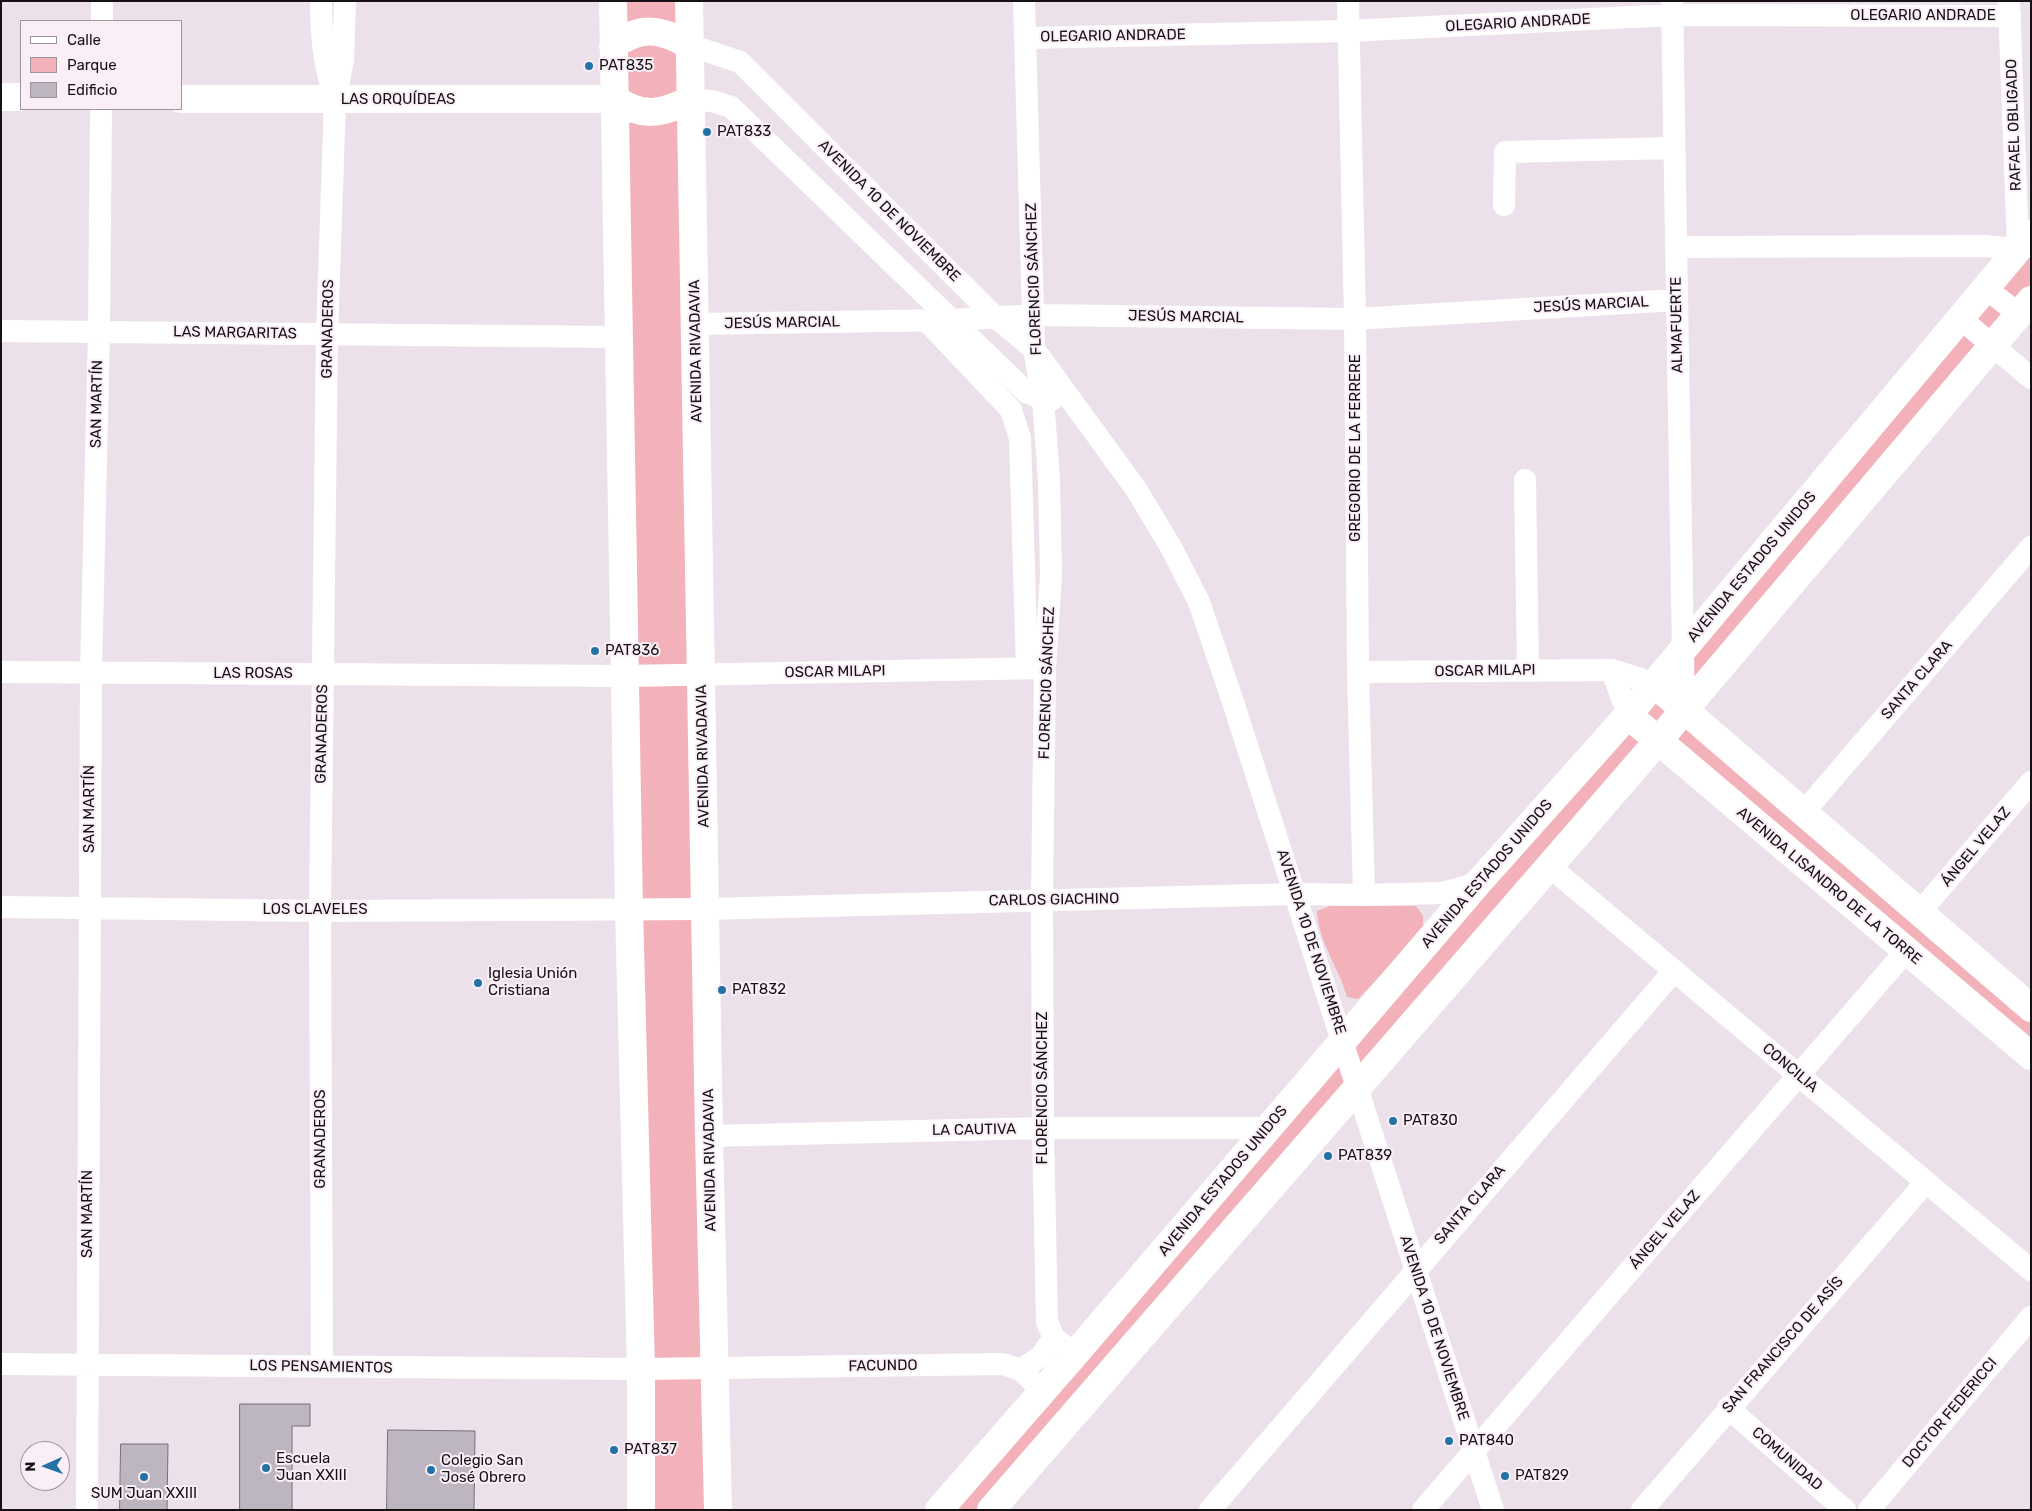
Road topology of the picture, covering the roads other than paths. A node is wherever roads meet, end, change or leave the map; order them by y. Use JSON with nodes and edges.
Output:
{"nodes":[{"id":1,"x":102,"y":1,"type":"edge"},
{"id":2,"x":321,"y":1,"type":"edge"},
{"id":3,"x":345,"y":1,"type":"edge"},
{"id":4,"x":613,"y":1,"type":"edge"},
{"id":5,"x":689,"y":1,"type":"edge"},
{"id":6,"x":1024,"y":1,"type":"edge"},
{"id":7,"x":1348,"y":1,"type":"edge"},
{"id":8,"x":1672,"y":8,"type":"edge"},
{"id":9,"x":2010,"y":9,"type":"edge"},
{"id":10,"x":102,"y":20,"type":"edge"},
{"id":11,"x":1348,"y":30,"type":"junction"},
{"id":12,"x":1026,"y":38,"type":"junction"},
{"id":13,"x":613,"y":46,"type":"junction"},
{"id":14,"x":690,"y":46,"type":"junction"},
{"id":15,"x":1,"y":97,"type":"edge"},
{"id":16,"x":20,"y":97,"type":"edge"},
{"id":17,"x":182,"y":99,"type":"edge"},
{"id":18,"x":615,"y":99,"type":"junction"},
{"id":19,"x":690,"y":100,"type":"junction"},
{"id":20,"x":335,"y":101,"type":"junction"},
{"id":21,"x":101,"y":110,"type":"edge"},
{"id":22,"x":1674,"y":148,"type":"junction"},
{"id":23,"x":1504,"y":205,"type":"dead end"},
{"id":24,"x":2024,"y":242,"type":"edge"},
{"id":25,"x":1676,"y":247,"type":"junction"},
{"id":26,"x":1985,"y":288,"type":"junction"},
{"id":27,"x":1677,"y":300,"type":"junction"},
{"id":28,"x":2025,"y":307,"type":"edge"},
{"id":29,"x":1035,"y":315,"type":"junction"},
{"id":30,"x":994,"y":316,"type":"junction"},
{"id":31,"x":1960,"y":318,"type":"junction"},
{"id":32,"x":1355,"y":319,"type":"junction"},
{"id":33,"x":926,"y":320,"type":"junction"},
{"id":34,"x":953,"y":320,"type":"junction"},
{"id":35,"x":696,"y":324,"type":"junction"},
{"id":36,"x":1,"y":331,"type":"edge"},
{"id":37,"x":99,"y":332,"type":"junction"},
{"id":38,"x":327,"y":334,"type":"junction"},
{"id":39,"x":618,"y":336,"type":"junction"},
{"id":40,"x":1992,"y":345,"type":"junction"},
{"id":41,"x":1034,"y":349,"type":"junction"},
{"id":42,"x":2031,"y":378,"type":"edge"},
{"id":43,"x":1043,"y":398,"type":"junction"},
{"id":44,"x":1071,"y":402,"type":"junction"},
{"id":45,"x":1525,"y":480,"type":"dead end"},
{"id":46,"x":2031,"y":547,"type":"edge"},
{"id":47,"x":1683,"y":649,"type":"junction"},
{"id":48,"x":1036,"y":668,"type":"junction"},
{"id":49,"x":1528,"y":670,"type":"junction"},
{"id":50,"x":1612,"y":670,"type":"junction"},
{"id":51,"x":1,"y":672,"type":"edge"},
{"id":52,"x":1358,"y":672,"type":"junction"},
{"id":53,"x":90,"y":673,"type":"junction"},
{"id":54,"x":322,"y":674,"type":"junction"},
{"id":55,"x":701,"y":674,"type":"junction"},
{"id":56,"x":624,"y":676,"type":"junction"},
{"id":57,"x":1653,"y":684,"type":"junction"},
{"id":58,"x":1684,"y":711,"type":"junction"},
{"id":59,"x":1628,"y":715,"type":"junction"},
{"id":60,"x":1658,"y":741,"type":"junction"},
{"id":61,"x":2031,"y":782,"type":"edge"},
{"id":62,"x":1803,"y":813,"type":"junction"},
{"id":63,"x":1549,"y":866,"type":"junction"},
{"id":64,"x":1478,"y":882,"type":"junction"},
{"id":65,"x":1296,"y":894,"type":"junction"},
{"id":66,"x":1364,"y":896,"type":"junction"},
{"id":67,"x":1042,"y":900,"type":"junction"},
{"id":68,"x":1,"y":907,"type":"edge"},
{"id":69,"x":89,"y":908,"type":"junction"},
{"id":70,"x":629,"y":909,"type":"junction"},
{"id":71,"x":706,"y":909,"type":"junction"},
{"id":72,"x":320,"y":911,"type":"junction"},
{"id":73,"x":1920,"y":912,"type":"junction"},
{"id":74,"x":1906,"y":951,"type":"junction"},
{"id":75,"x":1674,"y":971,"type":"junction"},
{"id":76,"x":2031,"y":1008,"type":"edge"},
{"id":77,"x":1342,"y":1040,"type":"junction"},
{"id":78,"x":2031,"y":1056,"type":"edge"},
{"id":79,"x":1800,"y":1076,"type":"junction"},
{"id":80,"x":1357,"y":1087,"type":"junction"},
{"id":81,"x":1043,"y":1128,"type":"junction"},
{"id":82,"x":1270,"y":1128,"type":"junction"},
{"id":83,"x":709,"y":1136,"type":"junction"},
{"id":84,"x":1926,"y":1182,"type":"junction"},
{"id":85,"x":1415,"y":1269,"type":"junction"},
{"id":86,"x":2031,"y":1270,"type":"edge"},
{"id":87,"x":2031,"y":1317,"type":"edge"},
{"id":88,"x":1054,"y":1338,"type":"junction"},
{"id":89,"x":1075,"y":1354,"type":"junction"},
{"id":90,"x":1,"y":1364,"type":"edge"},
{"id":91,"x":88,"y":1365,"type":"junction"},
{"id":92,"x":322,"y":1367,"type":"junction"},
{"id":93,"x":716,"y":1368,"type":"junction"},
{"id":94,"x":641,"y":1370,"type":"junction"},
{"id":95,"x":1021,"y":1370,"type":"junction"},
{"id":96,"x":1106,"y":1378,"type":"junction"},
{"id":97,"x":1042,"y":1390,"type":"junction"},
{"id":98,"x":1728,"y":1408,"type":"junction"},
{"id":99,"x":1073,"y":1416,"type":"junction"},
{"id":100,"x":1474,"y":1450,"type":"junction"},
{"id":101,"x":87,"y":1510,"type":"edge"},
{"id":102,"x":641,"y":1510,"type":"edge"},
{"id":103,"x":718,"y":1510,"type":"edge"},
{"id":104,"x":939,"y":1510,"type":"edge"},
{"id":105,"x":991,"y":1510,"type":"edge"},
{"id":106,"x":1210,"y":1510,"type":"edge"},
{"id":107,"x":1424,"y":1510,"type":"edge"},
{"id":108,"x":1493,"y":1510,"type":"edge"},
{"id":109,"x":1642,"y":1510,"type":"edge"},
{"id":110,"x":1845,"y":1510,"type":"edge"},
{"id":111,"x":1869,"y":1510,"type":"edge"}],
"edges":[{"from":1,"to":10,"type":"street"},
{"from":2,"to":20,"type":"street","name":"GRANADEROS"},
{"from":3,"to":20,"type":"street","name":"GRANADEROS"},
{"from":4,"to":13,"type":"main road"},
{"from":5,"to":14,"type":"main road","name":"AVENIDA RIVADAVIA"},
{"from":6,"to":12,"type":"street","name":"FLORENCIO SÁNCHEZ"},
{"from":7,"to":11,"type":"street","name":"GREGORIO DE LA FERRERE"},
{"from":8,"to":9,"type":"street","name":"OLEGARIO ANDRADE"},
{"from":8,"to":11,"type":"street","name":"OLEGARIO ANDRADE"},
{"from":8,"to":22,"type":"street","name":"ALMAFUERTE"},
{"from":9,"to":24,"type":"street","name":"RAFAEL OBLIGADO"},
{"from":11,"to":12,"type":"street","name":"OLEGARIO ANDRADE"},
{"from":11,"to":32,"type":"street","name":"GREGORIO DE LA FERRERE"},
{"from":12,"to":29,"type":"street","name":"FLORENCIO SÁNCHEZ"},
{"from":13,"to":14,"type":"main road"},
{"from":13,"to":18,"type":"main road"},
{"from":14,"to":19,"type":"main road","name":"AVENIDA RIVADAVIA"},
{"from":14,"to":30,"type":"street","name":"AVENIDA 10 DE NOVIEMBRE"},
{"from":15,"to":16,"type":"main road"},
{"from":17,"to":20,"type":"main road","name":"LAS ORQUÍDEAS"},
{"from":18,"to":19,"type":"main road"},
{"from":18,"to":20,"type":"main road","name":"LAS ORQUÍDEAS"},
{"from":18,"to":39,"type":"main road"},
{"from":19,"to":34,"type":"street"},
{"from":19,"to":35,"type":"main road","name":"AVENIDA RIVADAVIA"},
{"from":20,"to":38,"type":"street","name":"GRANADEROS"},
{"from":21,"to":37,"type":"street","name":"SAN MARTÍN"},
{"from":22,"to":23,"type":"street"},
{"from":22,"to":25,"type":"street","name":"ALMAFUERTE"},
{"from":24,"to":25,"type":"street"},
{"from":24,"to":26,"type":"main road","name":"AVENIDA ESTADOS UNIDOS"},
{"from":25,"to":27,"type":"street","name":"ALMAFUERTE"},
{"from":26,"to":28,"type":"street"},
{"from":26,"to":31,"type":"main road","name":"AVENIDA ESTADOS UNIDOS"},
{"from":27,"to":32,"type":"street","name":"JESÚS MARCIAL"},
{"from":27,"to":47,"type":"street","name":"ALMAFUERTE"},
{"from":28,"to":40,"type":"main road"},
{"from":29,"to":30,"type":"street","name":"JESÚS MARCIAL"},
{"from":29,"to":32,"type":"street","name":"JESÚS MARCIAL"},
{"from":29,"to":41,"type":"street","name":"FLORENCIO SÁNCHEZ"},
{"from":30,"to":34,"type":"street","name":"JESÚS MARCIAL"},
{"from":30,"to":41,"type":"street","name":"AVENIDA 10 DE NOVIEMBRE"},
{"from":31,"to":40,"type":"street"},
{"from":31,"to":47,"type":"main road","name":"AVENIDA ESTADOS UNIDOS"},
{"from":32,"to":52,"type":"street","name":"GREGORIO DE LA FERRERE"},
{"from":33,"to":34,"type":"street","name":"JESÚS MARCIAL"},
{"from":33,"to":35,"type":"street","name":"JESÚS MARCIAL"},
{"from":33,"to":48,"type":"street"},
{"from":34,"to":43,"type":"street"},
{"from":35,"to":55,"type":"main road","name":"AVENIDA RIVADAVIA"},
{"from":36,"to":37,"type":"street","name":"LAS MARGARITAS"},
{"from":37,"to":38,"type":"street","name":"LAS MARGARITAS"},
{"from":37,"to":53,"type":"street","name":"SAN MARTÍN"},
{"from":38,"to":39,"type":"street","name":"LAS MARGARITAS"},
{"from":38,"to":54,"type":"street","name":"GRANADEROS"},
{"from":39,"to":56,"type":"main road"},
{"from":40,"to":42,"type":"street"},
{"from":40,"to":58,"type":"main road"},
{"from":41,"to":43,"type":"street","name":"FLORENCIO SÁNCHEZ"},
{"from":41,"to":44,"type":"street","name":"AVENIDA 10 DE NOVIEMBRE"},
{"from":43,"to":44,"type":"street"},
{"from":43,"to":48,"type":"street","name":"FLORENCIO SÁNCHEZ"},
{"from":44,"to":65,"type":"street","name":"AVENIDA 10 DE NOVIEMBRE"},
{"from":45,"to":49,"type":"street"},
{"from":46,"to":62,"type":"street","name":"SANTA CLARA"},
{"from":47,"to":57,"type":"main road","name":"AVENIDA ESTADOS UNIDOS"},
{"from":47,"to":58,"type":"street","name":"ALMAFUERTE"},
{"from":48,"to":55,"type":"street","name":"OSCAR MILAPI"},
{"from":48,"to":67,"type":"street","name":"FLORENCIO SÁNCHEZ"},
{"from":49,"to":50,"type":"street","name":"OSCAR MILAPI"},
{"from":49,"to":52,"type":"street","name":"OSCAR MILAPI"},
{"from":50,"to":57,"type":"street","name":"OSCAR MILAPI"},
{"from":50,"to":59,"type":"street"},
{"from":51,"to":53,"type":"street","name":"LAS ROSAS"},
{"from":52,"to":66,"type":"street","name":"GREGORIO DE LA FERRERE"},
{"from":53,"to":54,"type":"street","name":"LAS ROSAS"},
{"from":53,"to":69,"type":"street","name":"SAN MARTÍN"},
{"from":54,"to":56,"type":"street","name":"LAS ROSAS"},
{"from":54,"to":72,"type":"street","name":"GRANADEROS"},
{"from":55,"to":56,"type":"street","name":"OSCAR MILAPI"},
{"from":55,"to":71,"type":"main road","name":"AVENIDA RIVADAVIA"},
{"from":56,"to":70,"type":"main road"},
{"from":57,"to":58,"type":"main road"},
{"from":57,"to":59,"type":"main road","name":"AVENIDA ESTADOS UNIDOS"},
{"from":58,"to":60,"type":"main road"},
{"from":58,"to":62,"type":"main road"},
{"from":59,"to":60,"type":"main road","name":"AVENIDA LISANDRO DE LA TORRE"},
{"from":59,"to":64,"type":"main road","name":"AVENIDA ESTADOS UNIDOS"},
{"from":60,"to":63,"type":"main road"},
{"from":60,"to":74,"type":"main road","name":"AVENIDA LISANDRO DE LA TORRE"},
{"from":61,"to":73,"type":"street","name":"ÁNGEL VELAZ"},
{"from":62,"to":73,"type":"main road"},
{"from":63,"to":75,"type":"street","name":"CONCILIA"},
{"from":63,"to":80,"type":"main road"},
{"from":64,"to":66,"type":"street","name":"CARLOS GIACHINO"},
{"from":64,"to":77,"type":"main road","name":"AVENIDA ESTADOS UNIDOS"},
{"from":65,"to":66,"type":"street","name":"CARLOS GIACHINO"},
{"from":65,"to":67,"type":"street","name":"CARLOS GIACHINO"},
{"from":65,"to":77,"type":"street","name":"AVENIDA 10 DE NOVIEMBRE"},
{"from":67,"to":71,"type":"street","name":"CARLOS GIACHINO"},
{"from":67,"to":81,"type":"street","name":"FLORENCIO SÁNCHEZ"},
{"from":68,"to":69,"type":"street","name":"LOS CLAVELES"},
{"from":69,"to":72,"type":"street","name":"LOS CLAVELES"},
{"from":69,"to":91,"type":"street","name":"SAN MARTÍN"},
{"from":70,"to":71,"type":"street","name":"CARLOS GIACHINO"},
{"from":70,"to":72,"type":"street","name":"LOS CLAVELES"},
{"from":70,"to":94,"type":"main road"},
{"from":71,"to":83,"type":"main road","name":"AVENIDA RIVADAVIA"},
{"from":72,"to":92,"type":"street","name":"GRANADEROS"},
{"from":73,"to":76,"type":"main road"},
{"from":74,"to":78,"type":"main road","name":"AVENIDA LISANDRO DE LA TORRE"},
{"from":74,"to":79,"type":"street","name":"ÁNGEL VELAZ"},
{"from":75,"to":79,"type":"street","name":"CONCILIA"},
{"from":75,"to":85,"type":"street","name":"SANTA CLARA"},
{"from":77,"to":80,"type":"street","name":"AVENIDA 10 DE NOVIEMBRE"},
{"from":77,"to":82,"type":"main road","name":"AVENIDA ESTADOS UNIDOS"},
{"from":79,"to":84,"type":"street","name":"CONCILIA"},
{"from":79,"to":100,"type":"street","name":"ÁNGEL VELAZ"},
{"from":80,"to":85,"type":"street","name":"AVENIDA 10 DE NOVIEMBRE"},
{"from":80,"to":96,"type":"main road"},
{"from":81,"to":82,"type":"street","name":"LA CAUTIVA"},
{"from":81,"to":83,"type":"street","name":"LA CAUTIVA"},
{"from":81,"to":88,"type":"street","name":"FLORENCIO SÁNCHEZ"},
{"from":82,"to":89,"type":"main road","name":"AVENIDA ESTADOS UNIDOS"},
{"from":83,"to":93,"type":"main road","name":"AVENIDA RIVADAVIA"},
{"from":84,"to":86,"type":"street","name":"CONCILIA"},
{"from":84,"to":98,"type":"street","name":"SAN FRANCISCO DE ASÍS"},
{"from":85,"to":100,"type":"street","name":"AVENIDA 10 DE NOVIEMBRE"},
{"from":85,"to":106,"type":"street","name":"SANTA CLARA"},
{"from":87,"to":111,"type":"street","name":"DOCTOR FEDERICCI"},
{"from":88,"to":89,"type":"street"},
{"from":88,"to":95,"type":"street"},
{"from":89,"to":96,"type":"main road"},
{"from":89,"to":97,"type":"main road","name":"AVENIDA ESTADOS UNIDOS"},
{"from":90,"to":91,"type":"street","name":"LOS PENSAMIENTOS"},
{"from":91,"to":92,"type":"street","name":"LOS PENSAMIENTOS"},
{"from":91,"to":101,"type":"street","name":"SAN MARTÍN"},
{"from":92,"to":94,"type":"street","name":"LOS PENSAMIENTOS"},
{"from":93,"to":94,"type":"street","name":"LOS PENSAMIENTOS"},
{"from":93,"to":95,"type":"street","name":"FACUNDO"},
{"from":93,"to":103,"type":"main road","name":"AVENIDA RIVADAVIA"},
{"from":94,"to":102,"type":"main road"},
{"from":95,"to":97,"type":"street","name":"FACUNDO"},
{"from":96,"to":99,"type":"main road"},
{"from":97,"to":99,"type":"main road"},
{"from":97,"to":104,"type":"main road","name":"AVENIDA ESTADOS UNIDOS"},
{"from":98,"to":109,"type":"street","name":"SAN FRANCISCO DE ASÍS"},
{"from":98,"to":110,"type":"street","name":"COMUNIDAD"},
{"from":99,"to":105,"type":"main road"},
{"from":100,"to":107,"type":"street","name":"ÁNGEL VELAZ"},
{"from":100,"to":108,"type":"street","name":"AVENIDA 10 DE NOVIEMBRE"}]}
